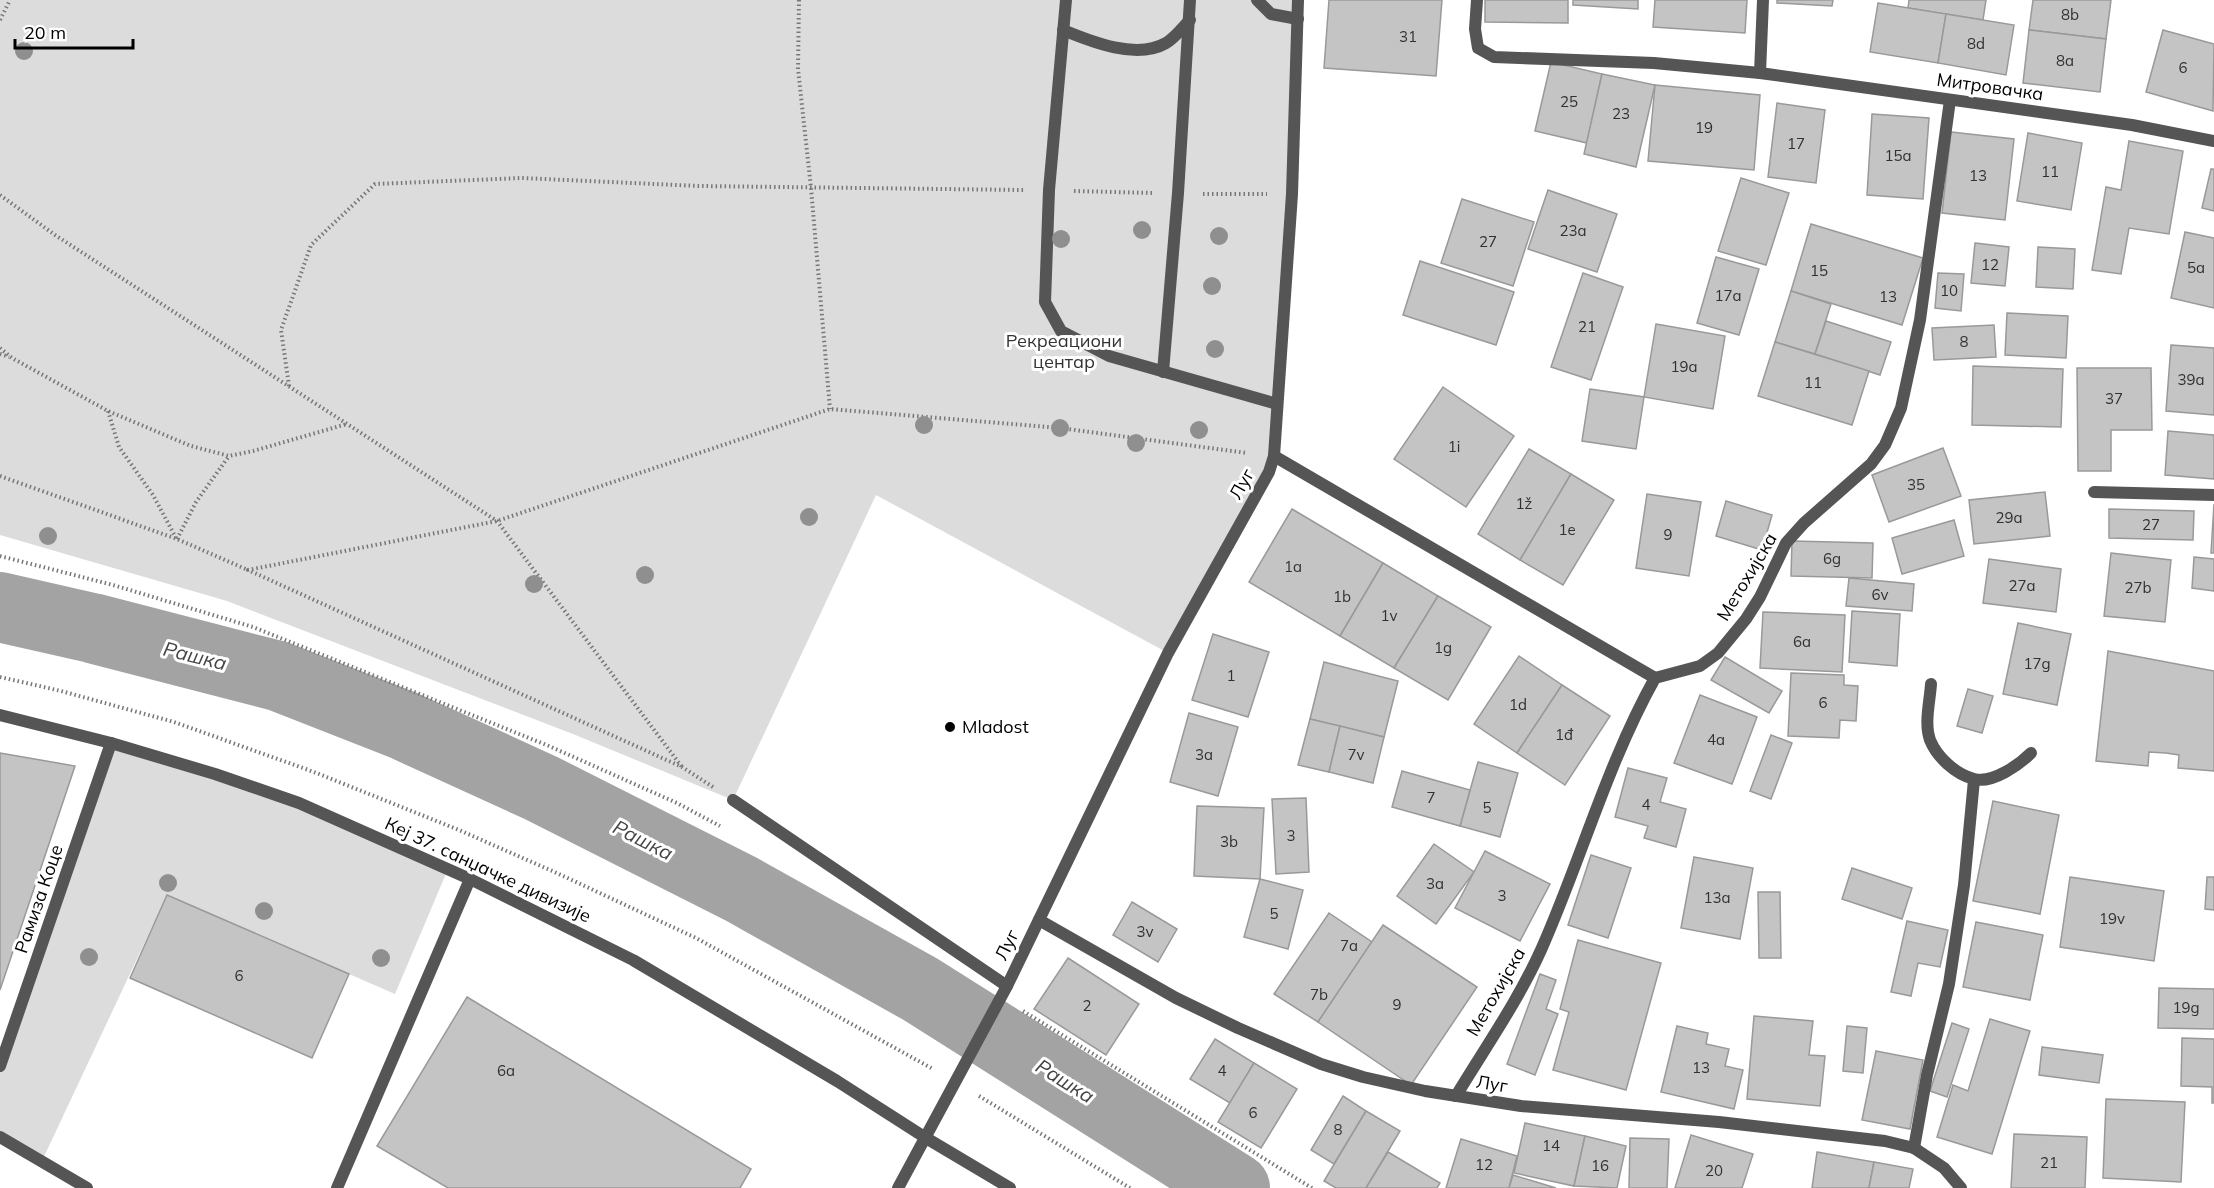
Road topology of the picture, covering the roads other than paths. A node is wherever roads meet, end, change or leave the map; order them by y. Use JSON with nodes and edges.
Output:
{"nodes":[{"id":1,"x":1066,"y":0,"type":"edge"},
{"id":2,"x":1190,"y":0,"type":"edge"},
{"id":3,"x":1257,"y":0,"type":"edge"},
{"id":4,"x":1298,"y":0,"type":"edge"},
{"id":5,"x":1477,"y":0,"type":"edge"},
{"id":6,"x":1764,"y":0,"type":"edge"},
{"id":7,"x":1298,"y":19,"type":"junction"},
{"id":8,"x":1190,"y":20,"type":"junction"},
{"id":9,"x":1063,"y":30,"type":"junction"},
{"id":10,"x":1760,"y":73,"type":"junction"},
{"id":11,"x":1950,"y":100,"type":"junction"},
{"id":12,"x":2214,"y":141,"type":"edge"},
{"id":13,"x":1163,"y":372,"type":"junction"},
{"id":14,"x":1278,"y":404,"type":"junction"},
{"id":15,"x":1274,"y":456,"type":"junction"},
{"id":16,"x":2094,"y":492,"type":"dead end"},
{"id":17,"x":2214,"y":495,"type":"edge"},
{"id":18,"x":1655,"y":678,"type":"junction"},
{"id":19,"x":1931,"y":684,"type":"dead end"},
{"id":20,"x":0,"y":715,"type":"edge"},
{"id":21,"x":111,"y":743,"type":"junction"},
{"id":22,"x":2031,"y":753,"type":"dead end"},
{"id":23,"x":1974,"y":780,"type":"junction"},
{"id":24,"x":733,"y":800,"type":"road end"},
{"id":25,"x":470,"y":879,"type":"junction"},
{"id":26,"x":1039,"y":920,"type":"junction"},
{"id":27,"x":1007,"y":986,"type":"junction"},
{"id":28,"x":0,"y":1066,"type":"edge"},
{"id":29,"x":1456,"y":1096,"type":"junction"},
{"id":30,"x":0,"y":1137,"type":"edge"},
{"id":31,"x":926,"y":1138,"type":"junction"},
{"id":32,"x":1914,"y":1148,"type":"junction"},
{"id":33,"x":87,"y":1188,"type":"edge"},
{"id":34,"x":338,"y":1188,"type":"edge"},
{"id":35,"x":898,"y":1188,"type":"edge"},
{"id":36,"x":1010,"y":1188,"type":"edge"},
{"id":37,"x":1961,"y":1188,"type":"edge"}],
"edges":[{"from":1,"to":9,"type":"street"},
{"from":2,"to":8,"type":"street"},
{"from":3,"to":7,"type":"street"},
{"from":4,"to":7,"type":"street"},
{"from":5,"to":10,"type":"street","name":"Митровачка"},
{"from":6,"to":10,"type":"street"},
{"from":7,"to":14,"type":"street"},
{"from":8,"to":9,"type":"street"},
{"from":8,"to":13,"type":"street"},
{"from":9,"to":13,"type":"street"},
{"from":10,"to":11,"type":"street","name":"Митровачка"},
{"from":11,"to":12,"type":"street","name":"Митровачка"},
{"from":11,"to":18,"type":"street","name":"Метохијска"},
{"from":13,"to":14,"type":"street"},
{"from":14,"to":15,"type":"street"},
{"from":15,"to":18,"type":"street","name":"Луг"},
{"from":15,"to":26,"type":"street","name":"Луг"},
{"from":16,"to":17,"type":"street"},
{"from":18,"to":29,"type":"street","name":"Метохијска"},
{"from":19,"to":23,"type":"street"},
{"from":20,"to":21,"type":"street","name":"Кеј 37. санџачке дивизије"},
{"from":21,"to":25,"type":"street","name":"Кеј 37. санџачке дивизије"},
{"from":21,"to":28,"type":"street","name":"Рамиза Коце"},
{"from":22,"to":23,"type":"street"},
{"from":23,"to":32,"type":"street"},
{"from":24,"to":27,"type":"street"},
{"from":25,"to":31,"type":"street","name":"Кеј 37. санџачке дивизије"},
{"from":25,"to":34,"type":"street"},
{"from":26,"to":27,"type":"street","name":"Луг"},
{"from":26,"to":29,"type":"street","name":"Луг"},
{"from":27,"to":31,"type":"street","name":"Луг"},
{"from":29,"to":32,"type":"street","name":"Луг"},
{"from":30,"to":33,"type":"street"},
{"from":31,"to":35,"type":"street"},
{"from":31,"to":36,"type":"street","name":"Кеј 37. санџачке дивизије"},
{"from":32,"to":37,"type":"street","name":"Луг"}]}
